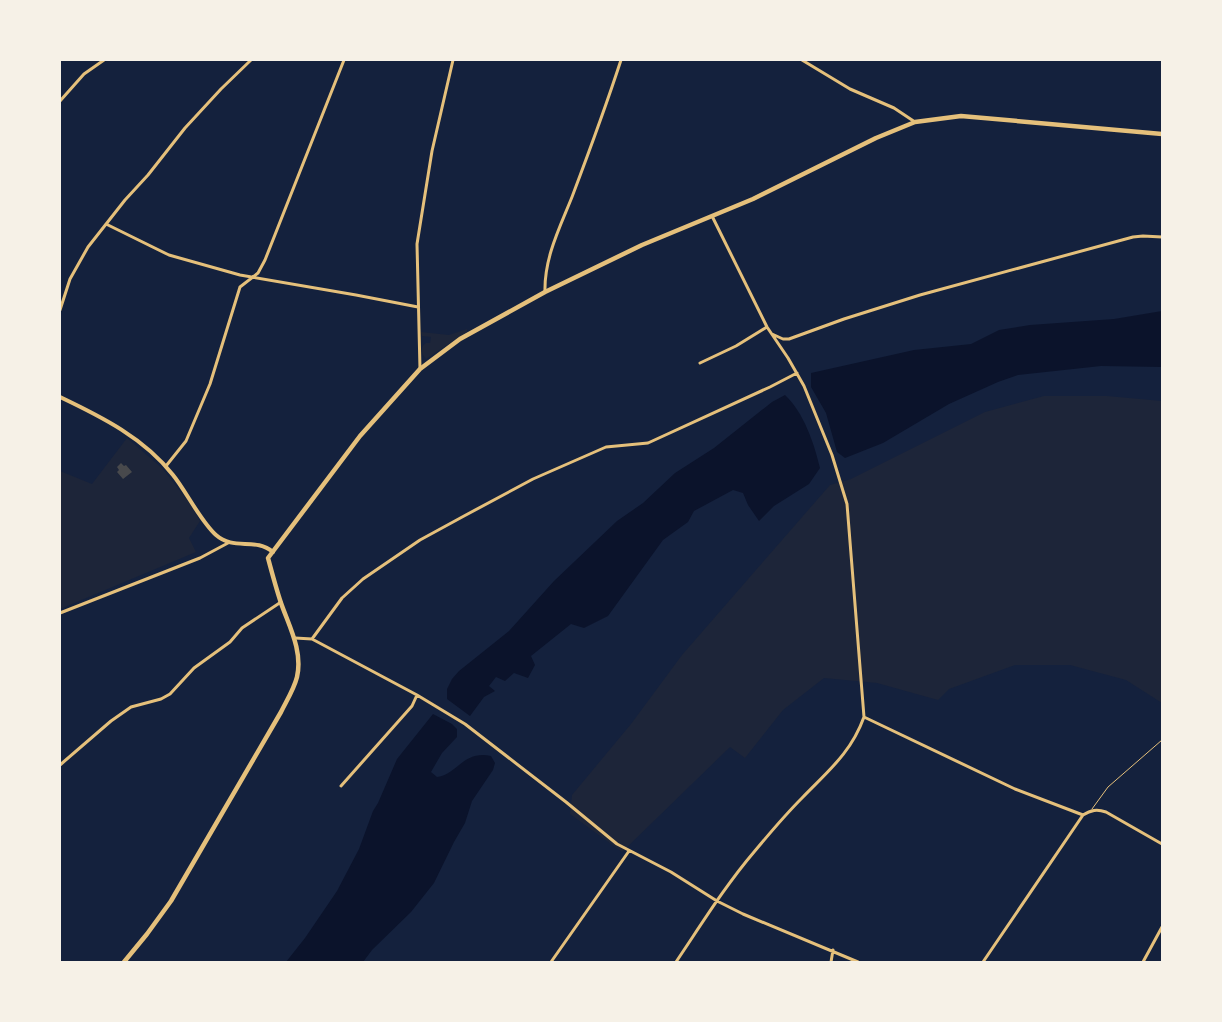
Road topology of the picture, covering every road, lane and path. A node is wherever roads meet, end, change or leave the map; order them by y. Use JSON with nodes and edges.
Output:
{"nodes":[{"id":1,"x":104,"y":60,"type":"edge"},
{"id":2,"x":251,"y":60,"type":"edge"},
{"id":3,"x":344,"y":60,"type":"edge"},
{"id":4,"x":453,"y":60,"type":"edge"},
{"id":5,"x":621,"y":60,"type":"edge"},
{"id":6,"x":802,"y":60,"type":"edge"},
{"id":7,"x":60,"y":101,"type":"edge"},
{"id":8,"x":915,"y":122,"type":"junction"},
{"id":9,"x":1162,"y":134,"type":"edge"},
{"id":10,"x":712,"y":216,"type":"junction"},
{"id":11,"x":106,"y":224,"type":"junction"},
{"id":12,"x":1162,"y":237,"type":"edge"},
{"id":13,"x":250,"y":278,"type":"junction"},
{"id":14,"x":545,"y":292,"type":"junction"},
{"id":15,"x":418,"y":307,"type":"junction"},
{"id":16,"x":60,"y":310,"type":"edge"},
{"id":17,"x":767,"y":327,"type":"junction"},
{"id":18,"x":772,"y":334,"type":"junction"},
{"id":19,"x":700,"y":363,"type":"dead end"},
{"id":20,"x":420,"y":369,"type":"junction"},
{"id":21,"x":797,"y":373,"type":"junction"},
{"id":22,"x":60,"y":397,"type":"edge"},
{"id":23,"x":166,"y":466,"type":"junction"},
{"id":24,"x":228,"y":543,"type":"junction"},
{"id":25,"x":273,"y":552,"type":"junction"},
{"id":26,"x":281,"y":602,"type":"junction"},
{"id":27,"x":60,"y":613,"type":"edge"},
{"id":28,"x":294,"y":638,"type":"junction"},
{"id":29,"x":312,"y":639,"type":"junction"},
{"id":30,"x":417,"y":694,"type":"junction"},
{"id":31,"x":864,"y":717,"type":"junction"},
{"id":32,"x":1162,"y":740,"type":"edge"},
{"id":33,"x":60,"y":765,"type":"edge"},
{"id":34,"x":341,"y":786,"type":"dead end"},
{"id":35,"x":1091,"y":811,"type":"junction"},
{"id":36,"x":1083,"y":816,"type":"junction"},
{"id":37,"x":1162,"y":844,"type":"edge"},
{"id":38,"x":629,"y":851,"type":"junction"},
{"id":39,"x":716,"y":901,"type":"junction"},
{"id":40,"x":1162,"y":927,"type":"edge"},
{"id":41,"x":833,"y":950,"type":"junction"},
{"id":42,"x":124,"y":962,"type":"edge"},
{"id":43,"x":551,"y":962,"type":"edge"},
{"id":44,"x":676,"y":962,"type":"edge"},
{"id":45,"x":831,"y":962,"type":"edge"},
{"id":46,"x":858,"y":962,"type":"edge"},
{"id":47,"x":983,"y":962,"type":"edge"},
{"id":48,"x":1143,"y":962,"type":"edge"}],
"edges":[{"from":1,"to":7,"type":"street"},
{"from":2,"to":11,"type":"street"},
{"from":3,"to":13,"type":"street"},
{"from":4,"to":15,"type":"street"},
{"from":5,"to":14,"type":"street"},
{"from":6,"to":8,"type":"street"},
{"from":8,"to":9,"type":"main road"},
{"from":8,"to":10,"type":"main road"},
{"from":10,"to":14,"type":"main road"},
{"from":10,"to":17,"type":"street"},
{"from":11,"to":13,"type":"street"},
{"from":11,"to":16,"type":"street"},
{"from":12,"to":18,"type":"street"},
{"from":13,"to":15,"type":"street"},
{"from":13,"to":23,"type":"street"},
{"from":14,"to":20,"type":"main road"},
{"from":15,"to":20,"type":"street"},
{"from":17,"to":18,"type":"street"},
{"from":17,"to":19,"type":"street"},
{"from":18,"to":21,"type":"street"},
{"from":20,"to":25,"type":"main road"},
{"from":21,"to":29,"type":"street"},
{"from":21,"to":31,"type":"street"},
{"from":22,"to":23,"type":"street"},
{"from":23,"to":24,"type":"street"},
{"from":24,"to":25,"type":"street"},
{"from":24,"to":27,"type":"street"},
{"from":25,"to":26,"type":"main road"},
{"from":26,"to":28,"type":"main road"},
{"from":26,"to":33,"type":"street"},
{"from":28,"to":29,"type":"street"},
{"from":28,"to":42,"type":"main road"},
{"from":29,"to":30,"type":"street"},
{"from":30,"to":34,"type":"street"},
{"from":30,"to":38,"type":"street"},
{"from":31,"to":36,"type":"street"},
{"from":31,"to":39,"type":"street"},
{"from":32,"to":35,"type":"lane"},
{"from":35,"to":36,"type":"street"},
{"from":35,"to":37,"type":"street"},
{"from":36,"to":47,"type":"street"},
{"from":38,"to":39,"type":"street"},
{"from":38,"to":43,"type":"street"},
{"from":39,"to":41,"type":"street"},
{"from":39,"to":44,"type":"street"},
{"from":40,"to":48,"type":"street"},
{"from":41,"to":45,"type":"street"},
{"from":41,"to":46,"type":"street"}]}
